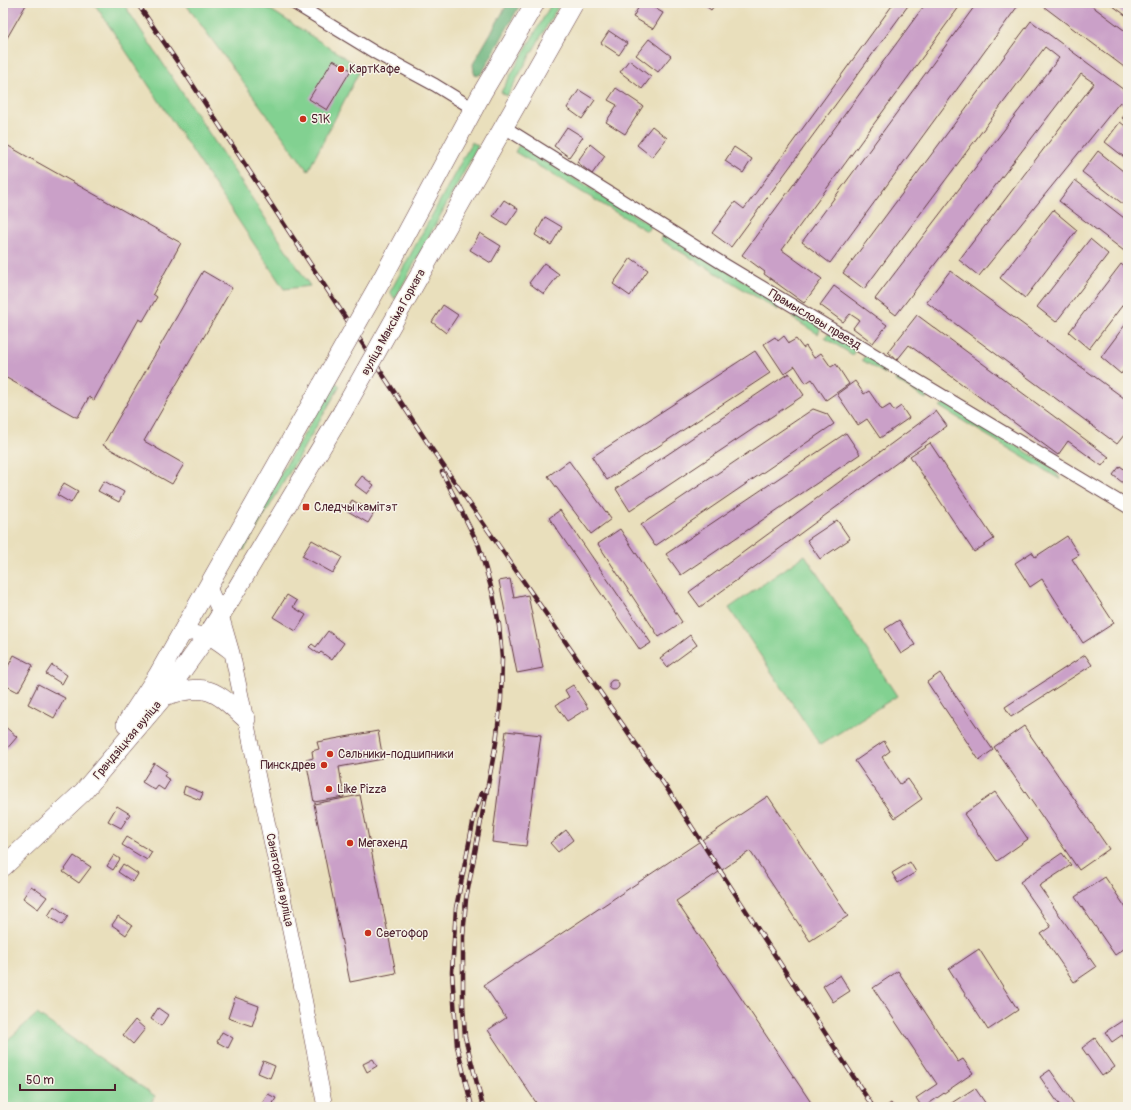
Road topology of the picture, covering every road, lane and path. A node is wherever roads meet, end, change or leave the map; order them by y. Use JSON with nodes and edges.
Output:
{"nodes":[{"id":1,"x":294,"y":3,"type":"edge"},
{"id":2,"x":535,"y":3,"type":"edge"},
{"id":3,"x":574,"y":3,"type":"edge"},
{"id":4,"x":474,"y":109,"type":"junction"},
{"id":5,"x":504,"y":127,"type":"junction"},
{"id":6,"x":1128,"y":507,"type":"edge"},
{"id":7,"x":208,"y":585,"type":"junction"},
{"id":8,"x":226,"y":607,"type":"junction"},
{"id":9,"x":207,"y":636,"type":"junction"},
{"id":10,"x":179,"y":637,"type":"junction"},
{"id":11,"x":232,"y":653,"type":"junction"},
{"id":12,"x":164,"y":696,"type":"junction"},
{"id":13,"x":246,"y":719,"type":"junction"},
{"id":14,"x":38,"y":835,"type":"junction"},
{"id":15,"x":3,"y":867,"type":"edge"},
{"id":16,"x":325,"y":1107,"type":"edge"}],
"edges":[{"from":1,"to":4,"type":"street"},
{"from":2,"to":4,"type":"main road"},
{"from":3,"to":5,"type":"main road","name":"вуліца Максіма Горкага"},
{"from":4,"to":7,"type":"main road","bridge":true},
{"from":5,"to":6,"type":"street","name":"Прамысловы праезд"},
{"from":5,"to":8,"type":"main road","name":"вуліца Максіма Горкага","bridge":true},
{"from":7,"to":8,"type":"main road"},
{"from":7,"to":10,"type":"main road"},
{"from":8,"to":9,"type":"main road","name":"вуліца Максіма Горкага"},
{"from":8,"to":11,"type":"street","name":"Санаторная вуліца"},
{"from":9,"to":10,"type":"street"},
{"from":9,"to":11,"type":"street"},
{"from":9,"to":12,"type":"main road","name":"Грандзіцкая вуліца"},
{"from":10,"to":14,"type":"main road","name":"Грандзіцкая вуліца"},
{"from":11,"to":13,"type":"street","name":"Санаторная вуліца"},
{"from":12,"to":13,"type":"main road"},
{"from":12,"to":14,"type":"main road","name":"Грандзіцкая вуліца"},
{"from":13,"to":16,"type":"street","name":"Санаторная вуліца"},
{"from":14,"to":15,"type":"main road","name":"Грандзіцкая вуліца"}]}
